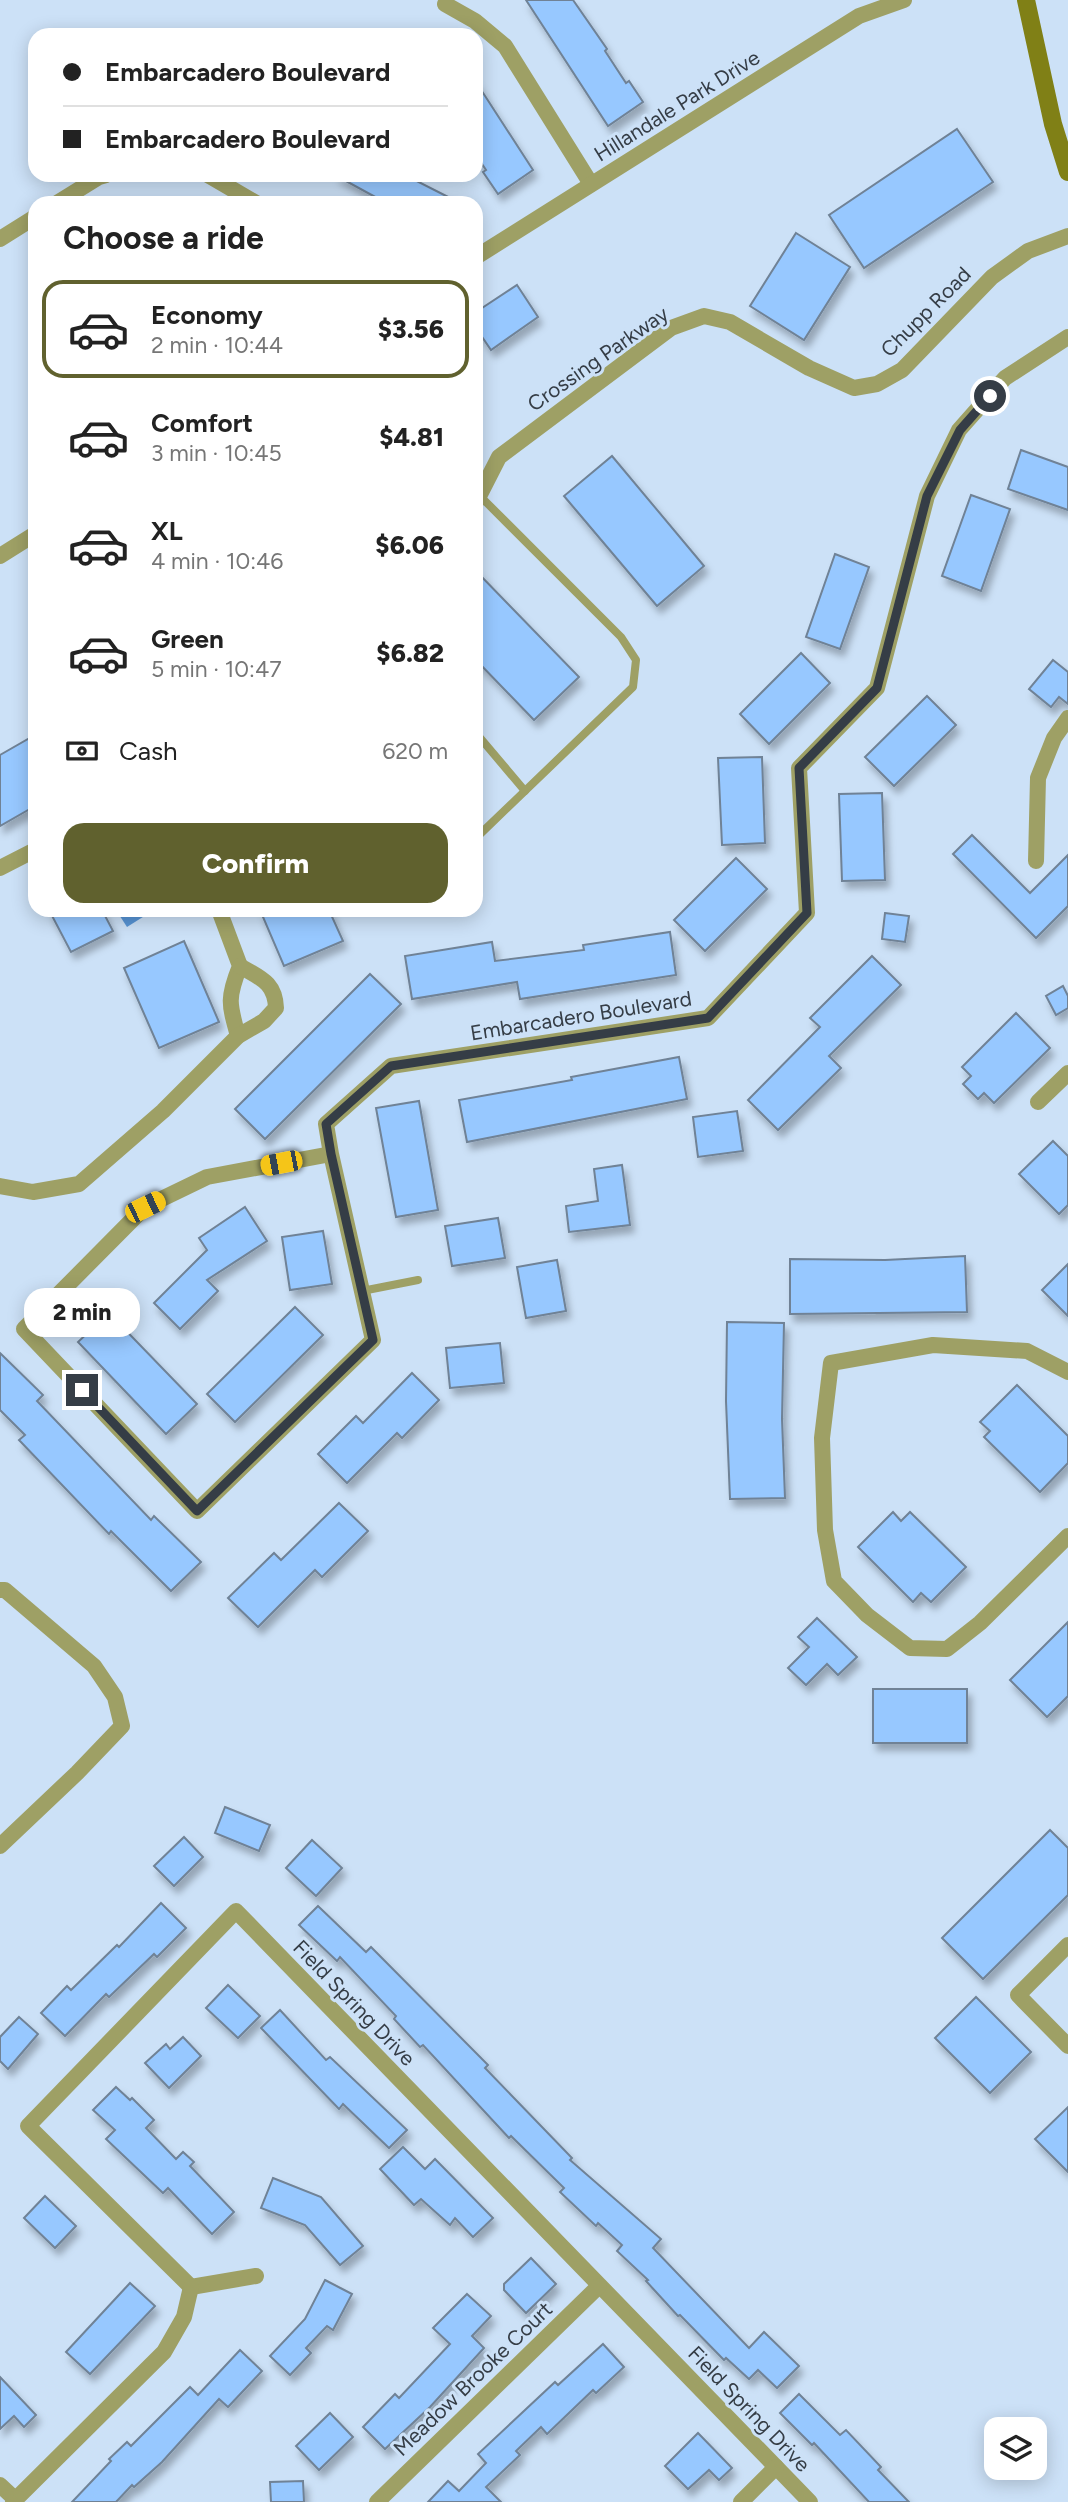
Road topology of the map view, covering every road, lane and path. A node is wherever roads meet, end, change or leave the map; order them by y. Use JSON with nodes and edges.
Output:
{"nodes":[{"id":1,"x":852,"y":0,"type":"edge"},
{"id":2,"x":904,"y":0,"type":"edge"},
{"id":3,"x":1027,"y":0,"type":"edge"},
{"id":4,"x":445,"y":4,"type":"dead end"},
{"id":5,"x":859,"y":16,"type":"junction"},
{"id":6,"x":1068,"y":172,"type":"edge"},
{"id":7,"x":91,"y":182,"type":"edge"},
{"id":8,"x":220,"y":182,"type":"edge"},
{"id":9,"x":591,"y":184,"type":"junction"},
{"id":10,"x":68,"y":196,"type":"edge"},
{"id":11,"x":244,"y":196,"type":"edge"},
{"id":12,"x":28,"y":221,"type":"edge"},
{"id":13,"x":1068,"y":236,"type":"edge"},
{"id":14,"x":0,"y":239,"type":"edge"},
{"id":15,"x":483,"y":253,"type":"edge"},
{"id":16,"x":1068,"y":337,"type":"edge"},
{"id":17,"x":809,"y":368,"type":"joint"},
{"id":18,"x":483,"y":489,"type":"edge"},
{"id":19,"x":483,"y":504,"type":"edge"},
{"id":20,"x":28,"y":538,"type":"edge"},
{"id":21,"x":0,"y":556,"type":"edge"},
{"id":22,"x":1068,"y":718,"type":"edge"},
{"id":23,"x":483,"y":741,"type":"edge"},
{"id":24,"x":525,"y":791,"type":"junction"},
{"id":25,"x":483,"y":831,"type":"edge"},
{"id":26,"x":28,"y":854,"type":"edge"},
{"id":27,"x":1036,"y":861,"type":"dead end"},
{"id":28,"x":0,"y":868,"type":"edge"},
{"id":29,"x":222,"y":917,"type":"edge"},
{"id":30,"x":240,"y":966,"type":"junction"},
{"id":31,"x":238,"y":1036,"type":"junction"},
{"id":32,"x":1068,"y":1073,"type":"edge"},
{"id":33,"x":1038,"y":1102,"type":"dead end"},
{"id":34,"x":331,"y":1154,"type":"junction"},
{"id":35,"x":0,"y":1186,"type":"edge"},
{"id":36,"x":418,"y":1280,"type":"dead end"},
{"id":37,"x":362,"y":1291,"type":"junction"},
{"id":38,"x":1068,"y":1372,"type":"edge"},
{"id":39,"x":1068,"y":1536,"type":"edge"},
{"id":40,"x":0,"y":1590,"type":"edge"},
{"id":41,"x":0,"y":1846,"type":"edge"},
{"id":42,"x":1068,"y":1945,"type":"edge"},
{"id":43,"x":1068,"y":2046,"type":"edge"},
{"id":44,"x":256,"y":2276,"type":"dead end"},
{"id":45,"x":599,"y":2286,"type":"junction"},
{"id":46,"x":191,"y":2287,"type":"junction"},
{"id":47,"x":776,"y":2467,"type":"junction"},
{"id":48,"x":0,"y":2484,"type":"edge"},
{"id":49,"x":14,"y":2501,"type":"edge"},
{"id":50,"x":377,"y":2502,"type":"edge"},
{"id":51,"x":741,"y":2502,"type":"edge"},
{"id":52,"x":810,"y":2502,"type":"edge"}],
"edges":[{"from":1,"to":5,"type":"street"},
{"from":2,"to":5,"type":"street","name":"Hillandale Park Drive"},
{"from":3,"to":6,"type":"main road"},
{"from":4,"to":9,"type":"street"},
{"from":5,"to":9,"type":"street","name":"Hillandale Park Drive"},
{"from":7,"to":10,"type":"street"},
{"from":8,"to":11,"type":"street"},
{"from":9,"to":15,"type":"street","name":"Hillandale Park Drive"},
{"from":12,"to":14,"type":"street"},
{"from":13,"to":17,"type":"street","name":"Chupp Road"},
{"from":16,"to":34,"type":"street","name":"Embarcadero Boulevard"},
{"from":17,"to":18,"type":"street","name":"Crossing Parkway"},
{"from":19,"to":24,"type":"lane"},
{"from":20,"to":21,"type":"street"},
{"from":22,"to":27,"type":"street"},
{"from":23,"to":24,"type":"lane"},
{"from":24,"to":25,"type":"lane"},
{"from":26,"to":28,"type":"street"},
{"from":29,"to":30,"type":"street"},
{"from":30,"to":31,"type":"street"},
{"from":30,"to":31,"type":"street"},
{"from":31,"to":35,"type":"street"},
{"from":32,"to":33,"type":"street"},
{"from":34,"to":37,"type":"street","name":"Embarcadero Boulevard"},
{"from":34,"to":37,"type":"street","name":"Embarcadero Boulevard"},
{"from":36,"to":37,"type":"lane"},
{"from":38,"to":39,"type":"street"},
{"from":40,"to":41,"type":"street"},
{"from":42,"to":43,"type":"street"},
{"from":44,"to":46,"type":"street"},
{"from":45,"to":46,"type":"street","name":"Field Spring Drive"},
{"from":45,"to":47,"type":"street","name":"Field Spring Drive"},
{"from":45,"to":50,"type":"street","name":"Meadow Brooke Court"},
{"from":46,"to":49,"type":"street"},
{"from":47,"to":51,"type":"street"},
{"from":47,"to":52,"type":"street","name":"Field Spring Drive"},
{"from":48,"to":49,"type":"street"}]}
